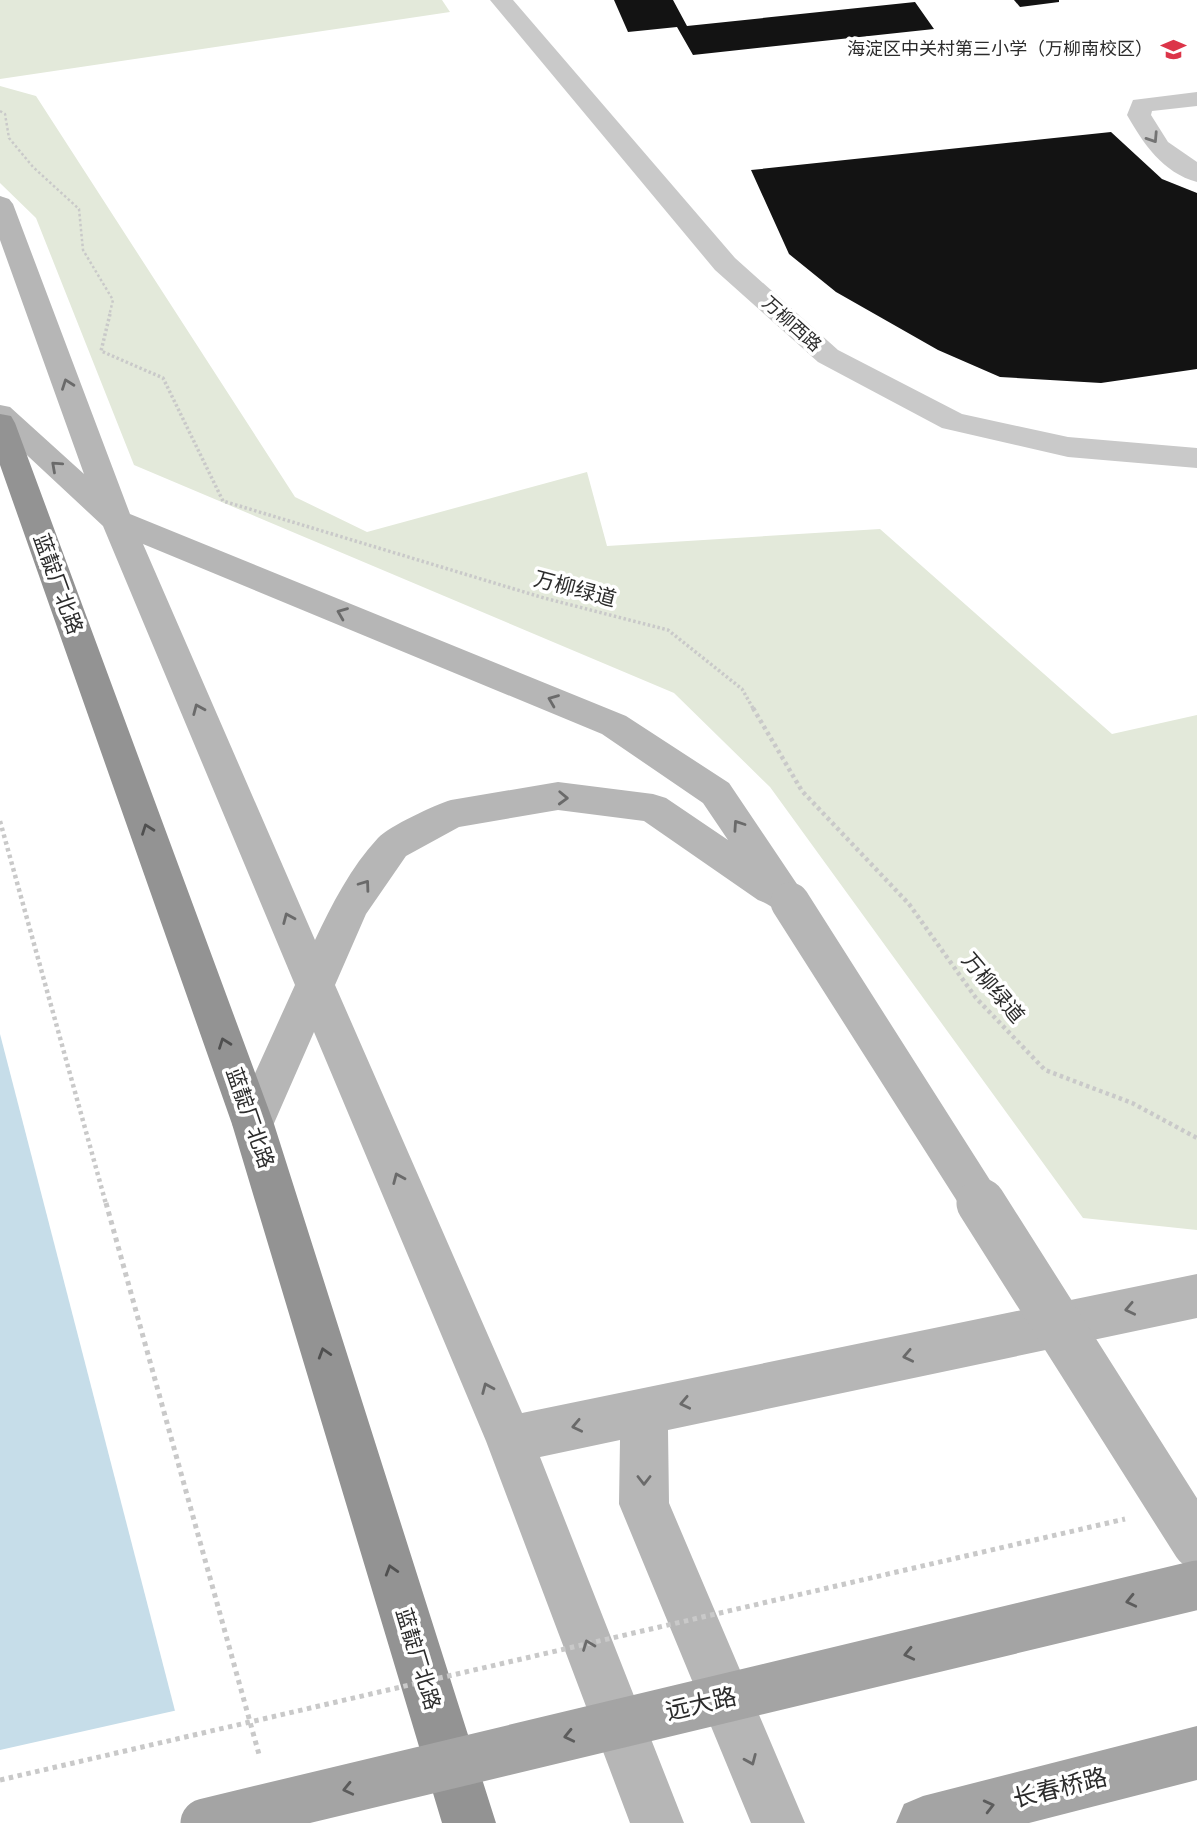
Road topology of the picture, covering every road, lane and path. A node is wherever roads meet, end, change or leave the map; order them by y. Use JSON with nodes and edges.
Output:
{"nodes":[{"id":1,"x":501,"y":0,"type":"edge"},
{"id":2,"x":1197,"y":99,"type":"edge"},
{"id":3,"x":0,"y":111,"type":"edge"},
{"id":4,"x":1197,"y":174,"type":"edge"},
{"id":5,"x":0,"y":204,"type":"edge"},
{"id":6,"x":0,"y":414,"type":"edge"},
{"id":7,"x":0,"y":424,"type":"edge"},
{"id":8,"x":1197,"y":458,"type":"edge"},
{"id":9,"x":117,"y":521,"type":"junction"},
{"id":10,"x":0,"y":821,"type":"edge"},
{"id":11,"x":790,"y":902,"type":"junction"},
{"id":12,"x":315,"y":981,"type":"junction"},
{"id":13,"x":253,"y":1124,"type":"junction"},
{"id":14,"x":1197,"y":1138,"type":"edge"},
{"id":15,"x":1197,"y":1296,"type":"edge"},
{"id":16,"x":644,"y":1412,"type":"junction"},
{"id":17,"x":509,"y":1440,"type":"junction"},
{"id":18,"x":1174,"y":1507,"type":"junction"},
{"id":19,"x":1197,"y":1544,"type":"edge"},
{"id":20,"x":1197,"y":1585,"type":"edge"},
{"id":21,"x":1197,"y":1754,"type":"edge"},
{"id":22,"x":263,"y":1770,"type":"dead end"},
{"id":23,"x":0,"y":1780,"type":"edge"},
{"id":24,"x":205,"y":1823,"type":"edge"},
{"id":25,"x":469,"y":1823,"type":"edge"},
{"id":26,"x":657,"y":1823,"type":"edge"},
{"id":27,"x":778,"y":1823,"type":"edge"},
{"id":28,"x":923,"y":1823,"type":"edge"}],
"edges":[{"from":1,"to":8,"type":"street","name":"万柳西路"},
{"from":2,"to":4,"type":"street","one_way":true},
{"from":3,"to":14,"type":"path","name":"万柳绿道"},
{"from":9,"to":5,"type":"street","one_way":true},
{"from":9,"to":6,"type":"street","one_way":true},
{"from":13,"to":7,"type":"highway","name":"蓝靛厂北路","one_way":true},
{"from":11,"to":9,"type":"street","one_way":true},
{"from":12,"to":9,"type":"street","one_way":true},
{"from":10,"to":22,"type":"path"},
{"from":12,"to":11,"type":"street","one_way":true},
{"from":11,"to":18,"type":"street","bridge":true},
{"from":12,"to":13,"type":"street"},
{"from":17,"to":12,"type":"street","one_way":true},
{"from":25,"to":13,"type":"highway","name":"蓝靛厂北路","one_way":true},
{"from":15,"to":16,"type":"street","one_way":true},
{"from":16,"to":17,"type":"street","one_way":true},
{"from":16,"to":27,"type":"street","one_way":true},
{"from":26,"to":17,"type":"street","one_way":true},
{"from":18,"to":19,"type":"street","bridge":true},
{"from":18,"to":23,"type":"path","bridge":true},
{"from":20,"to":24,"type":"main road","name":"远大路","one_way":true,"bridge":true},
{"from":28,"to":21,"type":"main road","name":"长春桥路","one_way":true}]}
